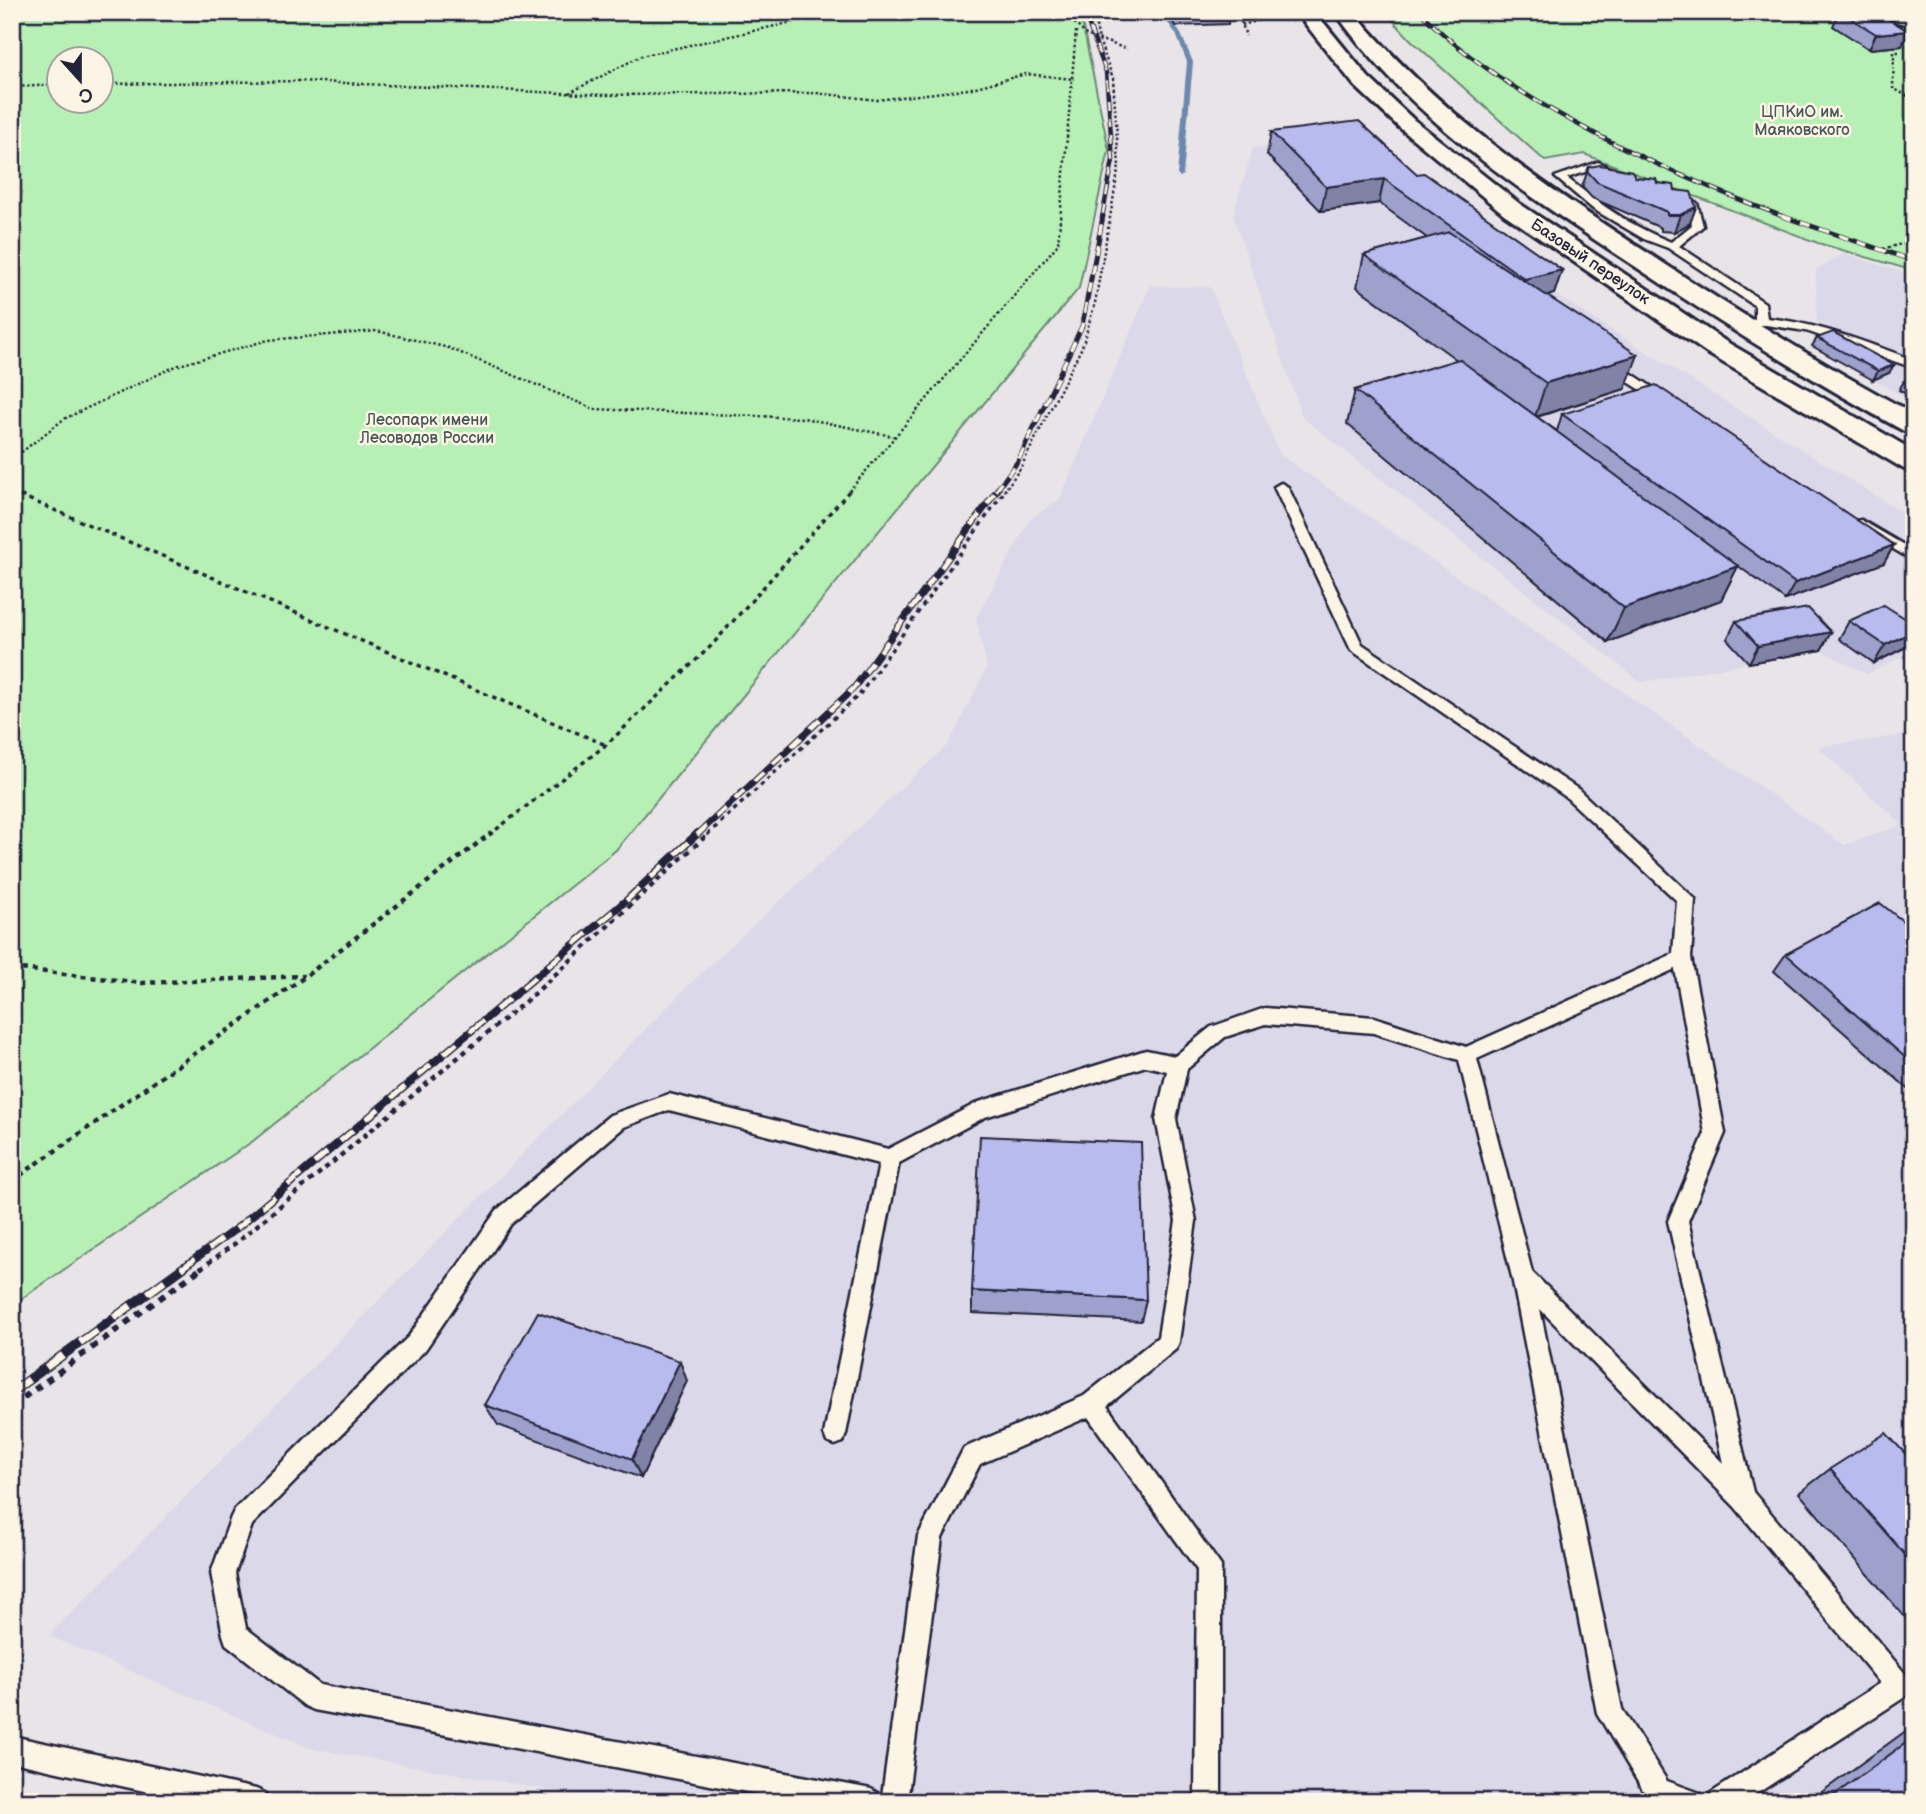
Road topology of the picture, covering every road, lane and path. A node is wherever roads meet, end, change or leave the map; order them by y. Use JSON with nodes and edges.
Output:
{"nodes":[{"id":1,"x":838,"y":12,"type":"edge"},
{"id":2,"x":1064,"y":12,"type":"edge"},
{"id":3,"x":1093,"y":12,"type":"edge"},
{"id":4,"x":1238,"y":12,"type":"edge"},
{"id":5,"x":1285,"y":12,"type":"edge"},
{"id":6,"x":1305,"y":12,"type":"edge"},
{"id":7,"x":1344,"y":12,"type":"edge"},
{"id":8,"x":1824,"y":12,"type":"edge"},
{"id":9,"x":1870,"y":22,"type":"edge"},
{"id":10,"x":1881,"y":24,"type":"edge"},
{"id":11,"x":1242,"y":25,"type":"junction"},
{"id":12,"x":1076,"y":31,"type":"junction"},
{"id":13,"x":1914,"y":32,"type":"edge"},
{"id":14,"x":1246,"y":36,"type":"dead end"},
{"id":15,"x":1099,"y":40,"type":"junction"},
{"id":16,"x":1127,"y":49,"type":"dead end"},
{"id":17,"x":1904,"y":52,"type":"edge"},
{"id":18,"x":1074,"y":79,"type":"junction"},
{"id":19,"x":116,"y":84,"type":"edge"},
{"id":20,"x":46,"y":85,"type":"edge"},
{"id":21,"x":12,"y":86,"type":"edge"},
{"id":22,"x":568,"y":93,"type":"junction"},
{"id":23,"x":1914,"y":100,"type":"edge"},
{"id":24,"x":1622,"y":175,"type":"edge"},
{"id":25,"x":1670,"y":195,"type":"edge"},
{"id":26,"x":1914,"y":241,"type":"edge"},
{"id":27,"x":1672,"y":246,"type":"junction"},
{"id":28,"x":1878,"y":250,"type":"dead end"},
{"id":29,"x":1751,"y":323,"type":"junction"},
{"id":30,"x":1600,"y":358,"type":"edge"},
{"id":31,"x":1914,"y":364,"type":"edge"},
{"id":32,"x":1681,"y":410,"type":"edge"},
{"id":33,"x":1914,"y":425,"type":"edge"},
{"id":34,"x":897,"y":437,"type":"junction"},
{"id":35,"x":1914,"y":463,"type":"edge"},
{"id":36,"x":12,"y":464,"type":"edge"},
{"id":37,"x":1281,"y":486,"type":"dead end"},
{"id":38,"x":12,"y":492,"type":"edge"},
{"id":39,"x":1844,"y":513,"type":"edge"},
{"id":40,"x":1914,"y":557,"type":"edge"},
{"id":41,"x":607,"y":745,"type":"junction"},
{"id":42,"x":1682,"y":958,"type":"junction"},
{"id":43,"x":12,"y":968,"type":"edge"},
{"id":44,"x":306,"y":976,"type":"junction"},
{"id":45,"x":1467,"y":1055,"type":"junction"},
{"id":46,"x":1178,"y":1065,"type":"junction"},
{"id":47,"x":890,"y":1158,"type":"junction"},
{"id":48,"x":12,"y":1181,"type":"edge"},
{"id":49,"x":1523,"y":1277,"type":"junction"},
{"id":50,"x":1092,"y":1404,"type":"junction"},
{"id":51,"x":12,"y":1406,"type":"edge"},
{"id":52,"x":835,"y":1434,"type":"dead end"},
{"id":53,"x":1743,"y":1498,"type":"junction"},
{"id":54,"x":12,"y":1749,"type":"edge"},
{"id":55,"x":1658,"y":1796,"type":"edge"},
{"id":56,"x":256,"y":1802,"type":"edge"},
{"id":57,"x":871,"y":1802,"type":"edge"},
{"id":58,"x":894,"y":1802,"type":"edge"},
{"id":59,"x":1208,"y":1802,"type":"edge"},
{"id":60,"x":1690,"y":1802,"type":"edge"},
{"id":61,"x":1720,"y":1802,"type":"edge"}],
"edges":[{"from":1,"to":22,"type":"path"},
{"from":2,"to":12,"type":"path"},
{"from":3,"to":15,"type":"path"},
{"from":4,"to":11,"type":"path"},
{"from":5,"to":11,"type":"path"},
{"from":6,"to":35,"type":"main road","name":"Базовый переулок"},
{"from":7,"to":29,"type":"main road","name":"Базовый переулок"},
{"from":8,"to":9,"type":"lane"},
{"from":10,"to":13,"type":"lane"},
{"from":11,"to":14,"type":"path"},
{"from":12,"to":15,"type":"path"},
{"from":12,"to":18,"type":"path"},
{"from":15,"to":16,"type":"path"},
{"from":15,"to":51,"type":"path"},
{"from":17,"to":23,"type":"path"},
{"from":18,"to":22,"type":"path"},
{"from":18,"to":34,"type":"path"},
{"from":19,"to":22,"type":"path"},
{"from":20,"to":21,"type":"path"},
{"from":24,"to":27,"type":"lane"},
{"from":25,"to":27,"type":"lane"},
{"from":26,"to":28,"type":"path"},
{"from":27,"to":29,"type":"lane"},
{"from":29,"to":31,"type":"lane"},
{"from":29,"to":33,"type":"main road","name":"Базовый переулок"},
{"from":30,"to":32,"type":"lane"},
{"from":34,"to":36,"type":"path"},
{"from":34,"to":41,"type":"path"},
{"from":37,"to":42,"type":"lane"},
{"from":38,"to":41,"type":"path"},
{"from":39,"to":40,"type":"lane"},
{"from":41,"to":44,"type":"path"},
{"from":42,"to":45,"type":"lane"},
{"from":42,"to":53,"type":"lane"},
{"from":43,"to":44,"type":"path"},
{"from":44,"to":48,"type":"path"},
{"from":45,"to":46,"type":"lane"},
{"from":45,"to":49,"type":"lane"},
{"from":46,"to":47,"type":"lane"},
{"from":46,"to":50,"type":"lane"},
{"from":47,"to":52,"type":"lane"},
{"from":47,"to":57,"type":"lane"},
{"from":49,"to":53,"type":"lane"},
{"from":49,"to":55,"type":"lane"},
{"from":50,"to":58,"type":"lane"},
{"from":50,"to":59,"type":"lane"},
{"from":53,"to":61,"type":"lane"},
{"from":54,"to":56,"type":"lane"},
{"from":55,"to":60,"type":"lane"}]}
